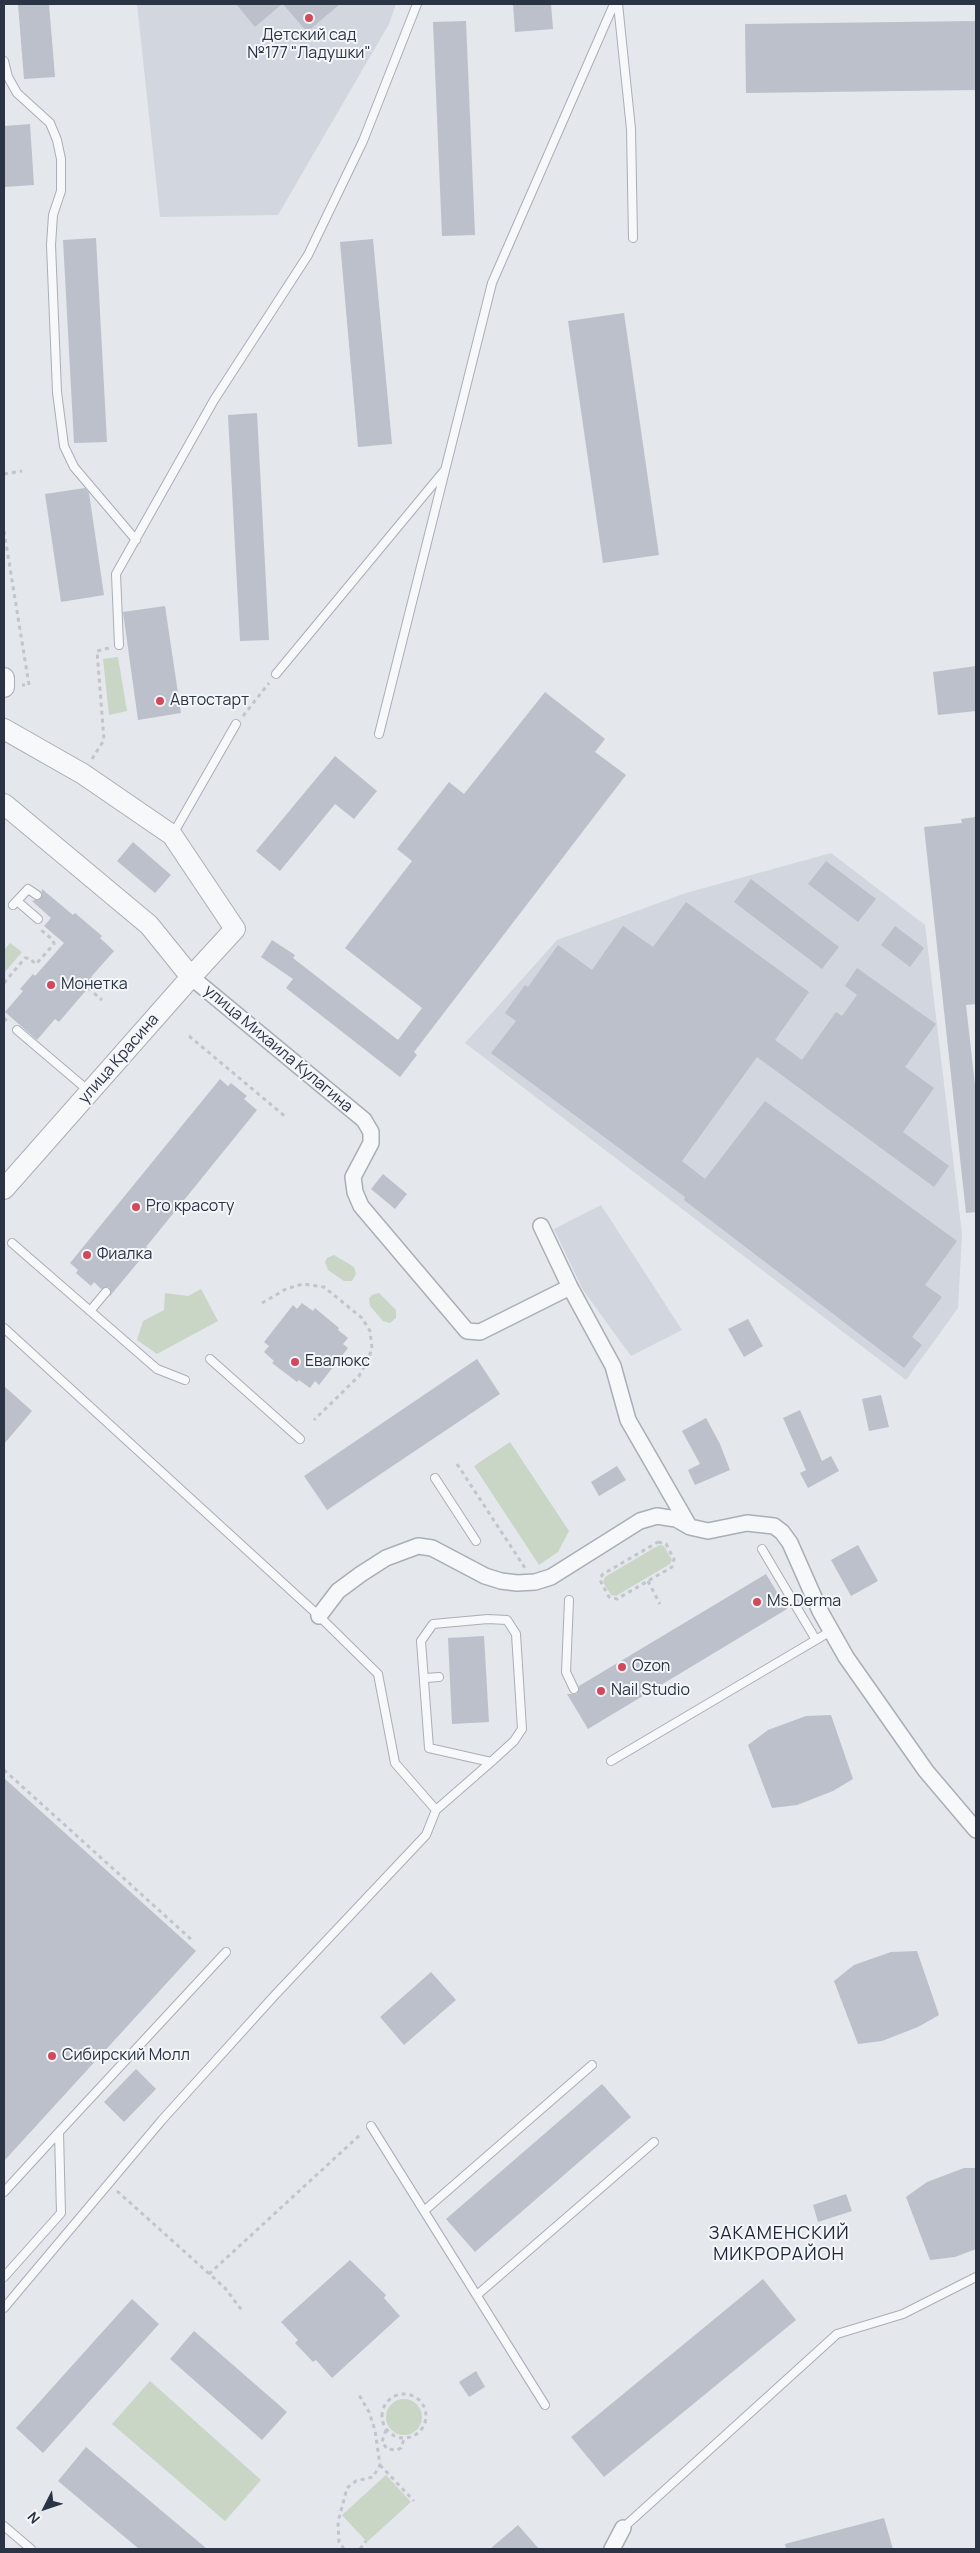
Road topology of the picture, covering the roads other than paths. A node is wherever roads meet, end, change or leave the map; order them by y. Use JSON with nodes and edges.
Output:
{"nodes":[{"id":1,"x":417,"y":4,"type":"edge"},
{"id":2,"x":614,"y":4,"type":"edge"},
{"id":3,"x":618,"y":4,"type":"edge"},
{"id":4,"x":4,"y":61,"type":"edge"},
{"id":5,"x":633,"y":238,"type":"dead end"},
{"id":6,"x":446,"y":470,"type":"junction"},
{"id":7,"x":136,"y":540,"type":"junction"},
{"id":8,"x":119,"y":645,"type":"road end"},
{"id":9,"x":276,"y":674,"type":"road end"},
{"id":10,"x":236,"y":724,"type":"road end"},
{"id":11,"x":4,"y":729,"type":"edge"},
{"id":12,"x":379,"y":734,"type":"dead end"},
{"id":13,"x":4,"y":804,"type":"edge"},
{"id":14,"x":172,"y":835,"type":"junction"},
{"id":15,"x":37,"y":895,"type":"dead end"},
{"id":16,"x":38,"y":919,"type":"road end"},
{"id":17,"x":191,"y":977,"type":"junction"},
{"id":18,"x":17,"y":1030,"type":"dead end"},
{"id":19,"x":90,"y":1092,"type":"junction"},
{"id":20,"x":4,"y":1189,"type":"edge"},
{"id":21,"x":542,"y":1226,"type":"dead end"},
{"id":22,"x":12,"y":1243,"type":"dead end"},
{"id":23,"x":570,"y":1287,"type":"junction"},
{"id":24,"x":106,"y":1292,"type":"dead end"},
{"id":25,"x":90,"y":1311,"type":"junction"},
{"id":26,"x":4,"y":1328,"type":"edge"},
{"id":27,"x":210,"y":1359,"type":"dead end"},
{"id":28,"x":185,"y":1380,"type":"dead end"},
{"id":29,"x":300,"y":1439,"type":"dead end"},
{"id":30,"x":435,"y":1478,"type":"dead end"},
{"id":31,"x":690,"y":1527,"type":"junction"},
{"id":32,"x":476,"y":1541,"type":"dead end"},
{"id":33,"x":762,"y":1549,"type":"dead end"},
{"id":34,"x":569,"y":1600,"type":"dead end"},
{"id":35,"x":319,"y":1616,"type":"junction"},
{"id":36,"x":831,"y":1631,"type":"junction"},
{"id":37,"x":816,"y":1640,"type":"junction"},
{"id":38,"x":439,"y":1677,"type":"dead end"},
{"id":39,"x":426,"y":1678,"type":"junction"},
{"id":40,"x":574,"y":1689,"type":"dead end"},
{"id":41,"x":610,"y":1761,"type":"dead end"},
{"id":42,"x":491,"y":1762,"type":"junction"},
{"id":43,"x":436,"y":1810,"type":"junction"},
{"id":44,"x":976,"y":1830,"type":"edge"},
{"id":45,"x":226,"y":1952,"type":"dead end"},
{"id":46,"x":592,"y":2065,"type":"dead end"},
{"id":47,"x":371,"y":2126,"type":"road end"},
{"id":48,"x":59,"y":2132,"type":"junction"},
{"id":49,"x":654,"y":2142,"type":"dead end"},
{"id":50,"x":4,"y":2192,"type":"edge"},
{"id":51,"x":424,"y":2211,"type":"junction"},
{"id":52,"x":4,"y":2277,"type":"edge"},
{"id":53,"x":976,"y":2277,"type":"edge"},
{"id":54,"x":477,"y":2295,"type":"junction"},
{"id":55,"x":4,"y":2308,"type":"edge"},
{"id":56,"x":545,"y":2405,"type":"dead end"},
{"id":57,"x":4,"y":2526,"type":"edge"},
{"id":58,"x":624,"y":2528,"type":"joint"},
{"id":59,"x":31,"y":2549,"type":"edge"},
{"id":60,"x":612,"y":2549,"type":"edge"}],
"edges":[{"from":1,"to":7,"type":"lane"},
{"from":2,"to":6,"type":"lane"},
{"from":3,"to":5,"type":"lane"},
{"from":4,"to":7,"type":"lane"},
{"from":6,"to":9,"type":"lane"},
{"from":6,"to":12,"type":"lane"},
{"from":7,"to":8,"type":"lane"},
{"from":10,"to":14,"type":"lane"},
{"from":11,"to":14,"type":"street"},
{"from":13,"to":17,"type":"street","name":"улица Михаила Кулагина"},
{"from":14,"to":17,"type":"street","name":"улица Красина"},
{"from":15,"to":16,"type":"lane"},
{"from":17,"to":19,"type":"street","name":"улица Красина"},
{"from":17,"to":23,"type":"street","name":"улица Михаила Кулагина"},
{"from":18,"to":19,"type":"lane"},
{"from":19,"to":20,"type":"street","name":"улица Красина"},
{"from":21,"to":23,"type":"street"},
{"from":22,"to":25,"type":"lane"},
{"from":23,"to":31,"type":"street"},
{"from":24,"to":25,"type":"lane"},
{"from":25,"to":28,"type":"lane"},
{"from":26,"to":35,"type":"lane"},
{"from":27,"to":29,"type":"lane"},
{"from":30,"to":32,"type":"lane"},
{"from":31,"to":35,"type":"street"},
{"from":31,"to":36,"type":"street"},
{"from":33,"to":37,"type":"lane"},
{"from":34,"to":40,"type":"lane"},
{"from":35,"to":43,"type":"lane"},
{"from":36,"to":37,"type":"lane"},
{"from":36,"to":44,"type":"street"},
{"from":37,"to":41,"type":"lane"},
{"from":38,"to":39,"type":"lane"},
{"from":39,"to":42,"type":"lane"},
{"from":39,"to":42,"type":"lane"},
{"from":42,"to":43,"type":"lane"},
{"from":43,"to":55,"type":"lane"},
{"from":45,"to":48,"type":"lane"},
{"from":46,"to":51,"type":"lane"},
{"from":47,"to":51,"type":"lane"},
{"from":48,"to":50,"type":"lane"},
{"from":48,"to":52,"type":"lane"},
{"from":49,"to":54,"type":"lane"},
{"from":51,"to":54,"type":"lane"},
{"from":53,"to":58,"type":"lane"},
{"from":54,"to":56,"type":"lane"},
{"from":57,"to":59,"type":"lane"},
{"from":58,"to":60,"type":"street"}]}
